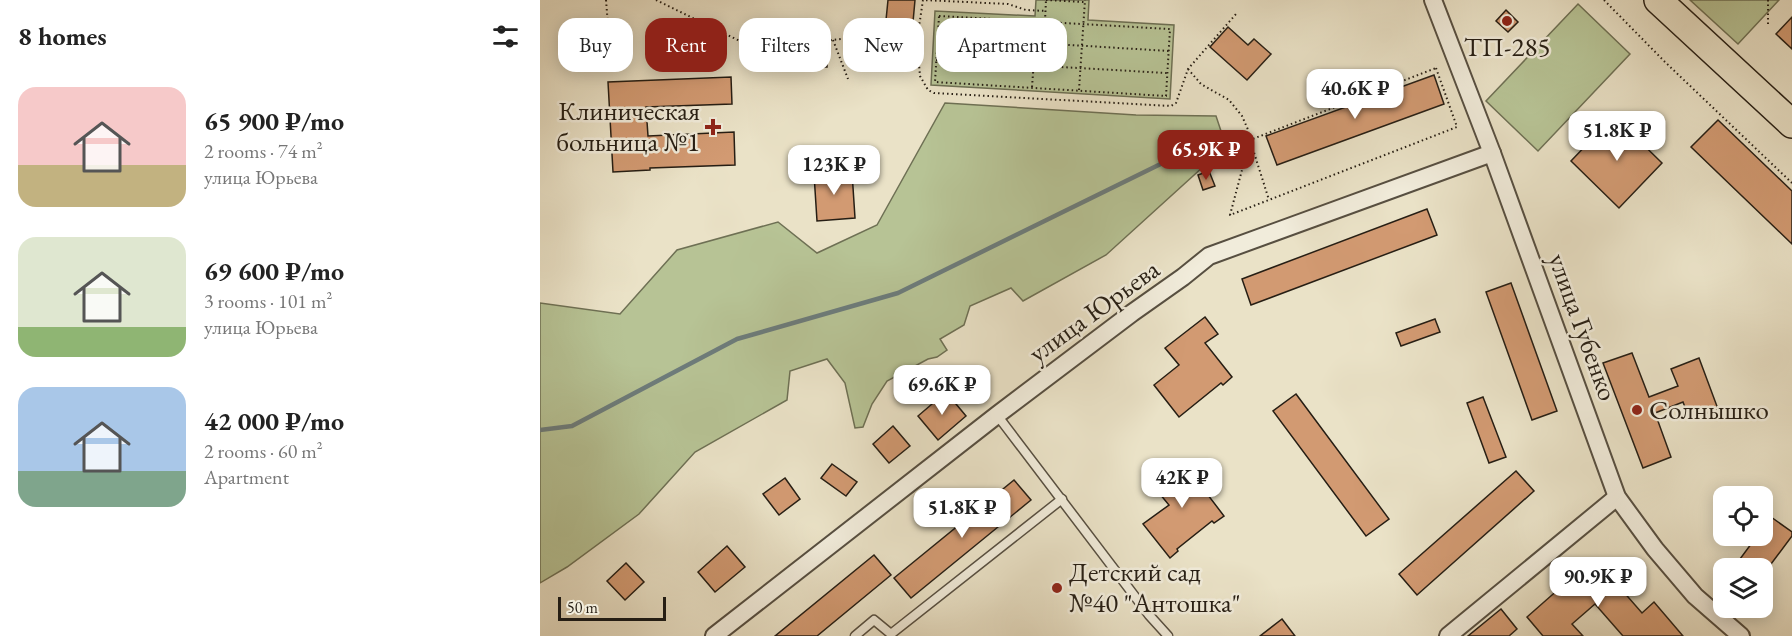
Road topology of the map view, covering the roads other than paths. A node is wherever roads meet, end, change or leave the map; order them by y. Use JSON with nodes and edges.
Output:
{"nodes":[{"id":1,"x":1433,"y":0,"type":"edge"},
{"id":2,"x":1658,"y":0,"type":"edge"},
{"id":3,"x":1792,"y":124,"type":"edge"},
{"id":4,"x":1492,"y":153,"type":"junction"},
{"id":5,"x":997,"y":415,"type":"junction"},
{"id":6,"x":1617,"y":497,"type":"junction"},
{"id":7,"x":1062,"y":500,"type":"junction"},
{"id":8,"x":714,"y":636,"type":"edge"},
{"id":9,"x":855,"y":636,"type":"edge"},
{"id":10,"x":1168,"y":636,"type":"edge"},
{"id":11,"x":1448,"y":636,"type":"edge"},
{"id":12,"x":1741,"y":636,"type":"edge"}],
"edges":[{"from":1,"to":4,"type":"street","name":"улица Губенко"},
{"from":2,"to":3,"type":"main road"},
{"from":4,"to":5,"type":"street","name":"улица Юрьева"},
{"from":4,"to":6,"type":"street","name":"улица Губенко"},
{"from":5,"to":7,"type":"lane"},
{"from":5,"to":8,"type":"street","name":"улица Юрьева"},
{"from":6,"to":11,"type":"street"},
{"from":6,"to":12,"type":"street","name":"улица Губенко"},
{"from":7,"to":9,"type":"lane"},
{"from":7,"to":10,"type":"lane"}]}
